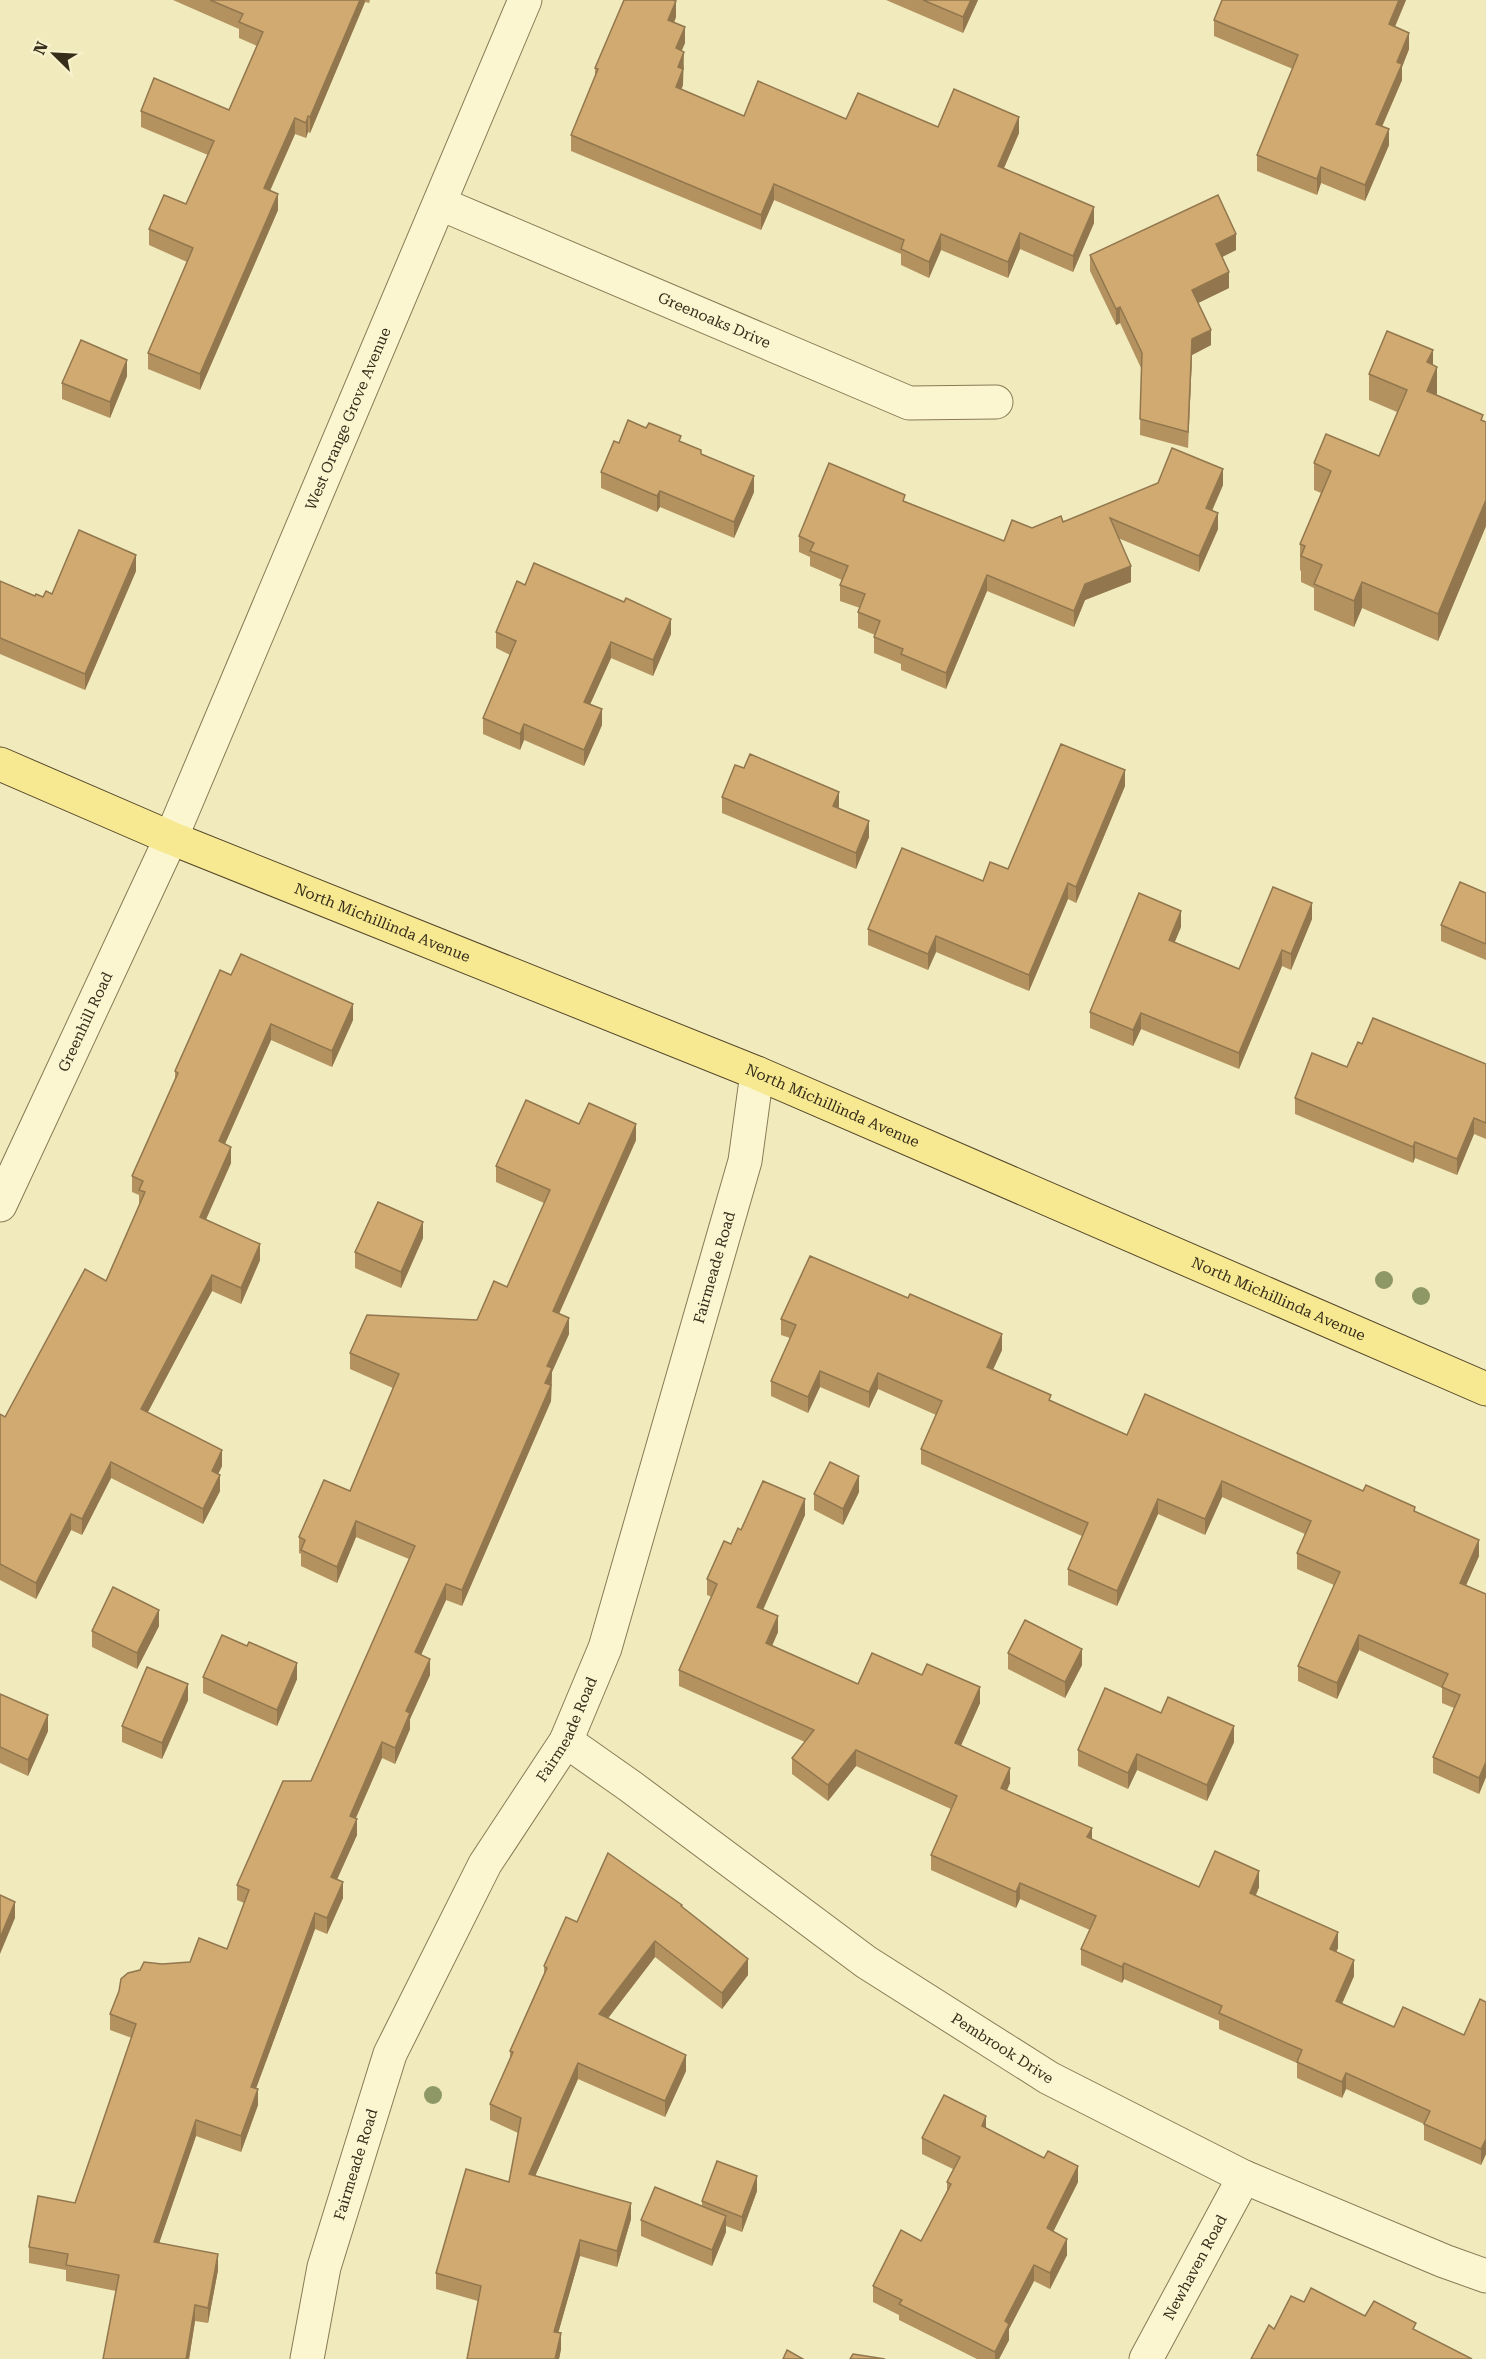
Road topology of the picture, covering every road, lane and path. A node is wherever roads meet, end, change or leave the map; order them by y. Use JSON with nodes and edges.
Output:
{"nodes":[{"id":1,"x":525,"y":0,"type":"edge"},
{"id":2,"x":441,"y":204,"type":"junction"},
{"id":3,"x":996,"y":402,"type":"dead end"},
{"id":4,"x":0,"y":764,"type":"edge"},
{"id":5,"x":171,"y":838,"type":"junction"},
{"id":6,"x":757,"y":1073,"type":"junction"},
{"id":7,"x":0,"y":1205,"type":"edge"},
{"id":8,"x":1486,"y":1389,"type":"edge"},
{"id":9,"x":566,"y":1741,"type":"junction"},
{"id":10,"x":1244,"y":2177,"type":"junction"},
{"id":11,"x":1486,"y":2276,"type":"edge"},
{"id":12,"x":307,"y":2359,"type":"edge"},
{"id":13,"x":1146,"y":2359,"type":"edge"}],
"edges":[{"from":1,"to":2,"type":"street","name":"West Orange Grove Avenue"},
{"from":2,"to":3,"type":"street","name":"Greenoaks Drive"},
{"from":2,"to":5,"type":"street","name":"West Orange Grove Avenue"},
{"from":4,"to":5,"type":"main road","name":"North Michillinda Avenue"},
{"from":5,"to":6,"type":"main road","name":"North Michillinda Avenue"},
{"from":5,"to":7,"type":"street","name":"Greenhill Road"},
{"from":6,"to":8,"type":"main road","name":"North Michillinda Avenue"},
{"from":6,"to":9,"type":"street","name":"Fairmeade Road"},
{"from":9,"to":10,"type":"street","name":"Pembrook Drive"},
{"from":9,"to":12,"type":"street","name":"Fairmeade Road"},
{"from":10,"to":11,"type":"street","name":"Pembrook Drive"},
{"from":10,"to":13,"type":"street","name":"Newhaven Road"}]}
